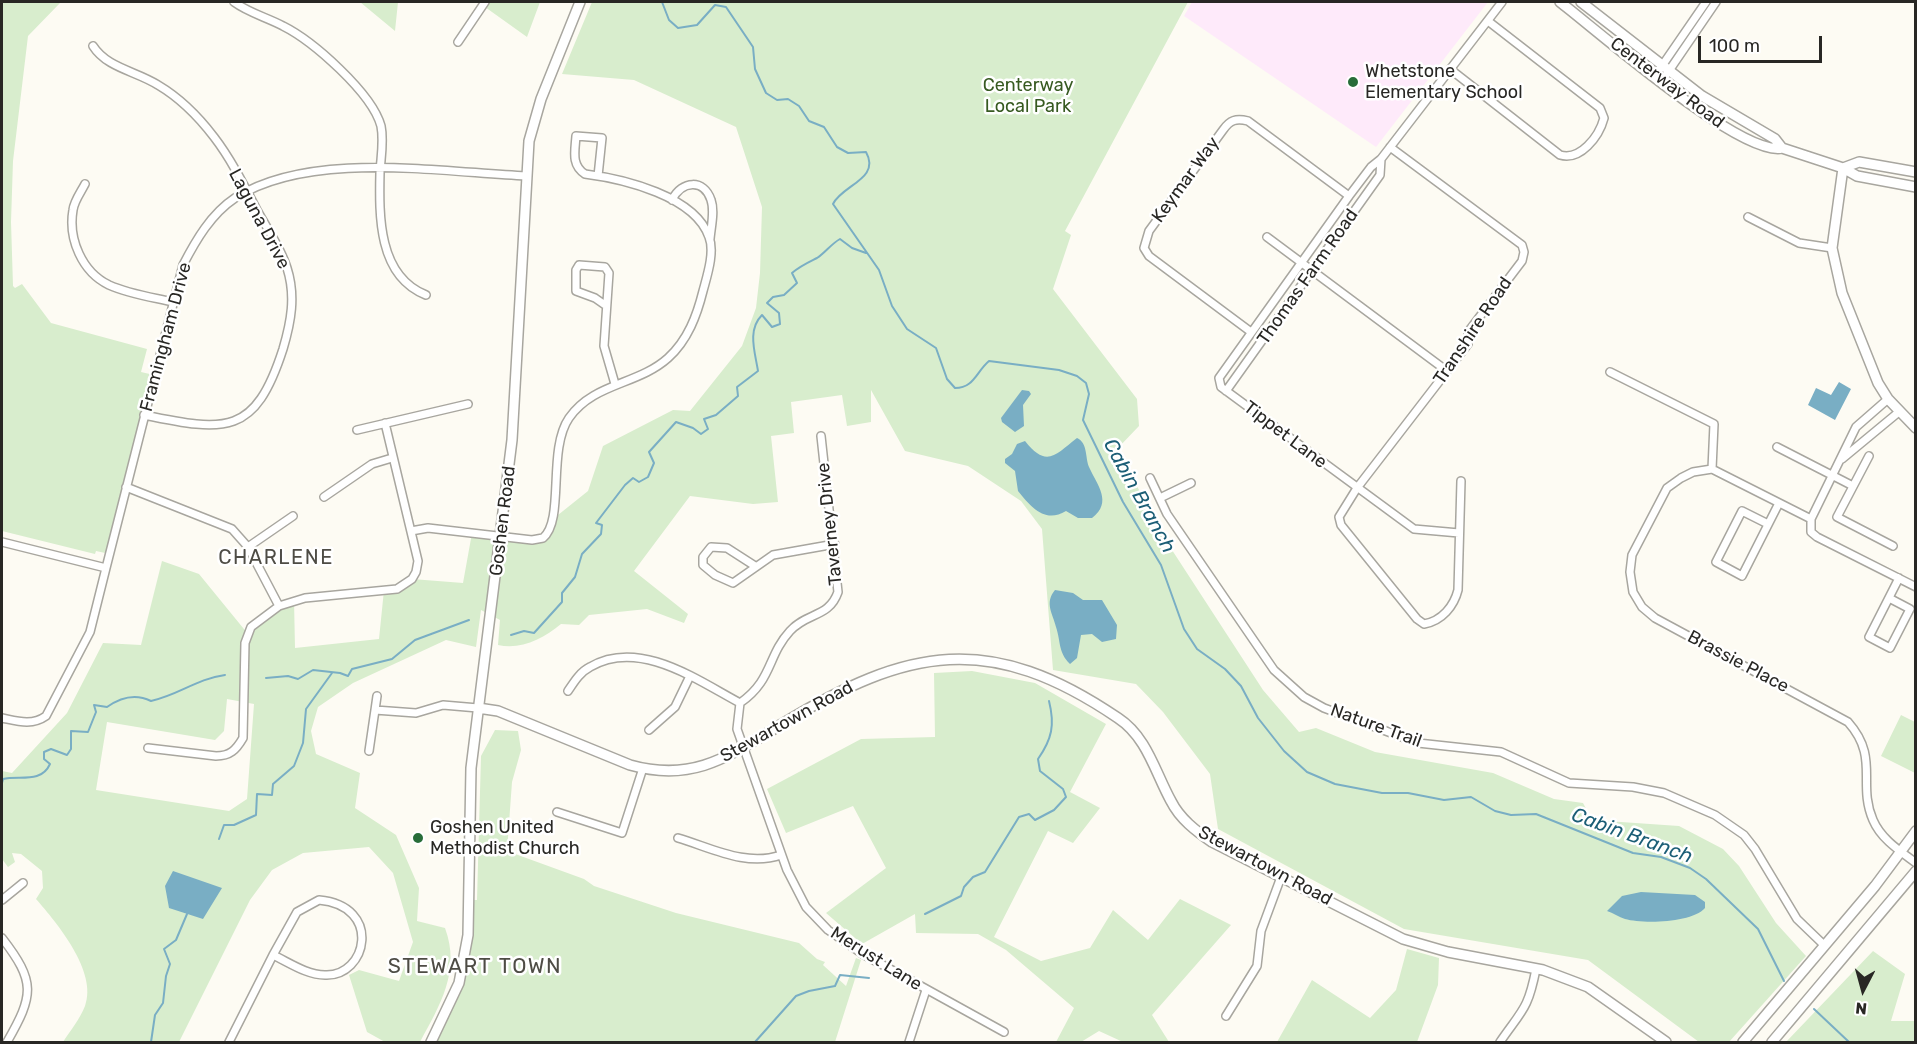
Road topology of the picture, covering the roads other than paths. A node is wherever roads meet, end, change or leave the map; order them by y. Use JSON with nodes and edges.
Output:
{"nodes":[{"id":1,"x":234,"y":2,"type":"edge"},
{"id":2,"x":484,"y":2,"type":"edge"},
{"id":3,"x":579,"y":2,"type":"edge"},
{"id":4,"x":1502,"y":2,"type":"edge"},
{"id":5,"x":1560,"y":2,"type":"edge"},
{"id":6,"x":1581,"y":2,"type":"edge"},
{"id":7,"x":1706,"y":2,"type":"edge"},
{"id":8,"x":1716,"y":2,"type":"edge"},
{"id":9,"x":1488,"y":21,"type":"junction"},
{"id":10,"x":458,"y":42,"type":"dead end"},
{"id":11,"x":93,"y":46,"type":"dead end"},
{"id":12,"x":1666,"y":68,"type":"junction"},
{"id":13,"x":1450,"y":69,"type":"junction"},
{"id":14,"x":1658,"y":78,"type":"junction"},
{"id":15,"x":1390,"y":147,"type":"junction"},
{"id":16,"x":1782,"y":148,"type":"junction"},
{"id":17,"x":1382,"y":159,"type":"junction"},
{"id":18,"x":1843,"y":168,"type":"junction"},
{"id":19,"x":381,"y":169,"type":"junction"},
{"id":20,"x":1916,"y":172,"type":"edge"},
{"id":21,"x":526,"y":176,"type":"junction"},
{"id":22,"x":598,"y":176,"type":"junction"},
{"id":23,"x":85,"y":184,"type":"dead end"},
{"id":24,"x":1916,"y":187,"type":"edge"},
{"id":25,"x":247,"y":192,"type":"junction"},
{"id":26,"x":1349,"y":196,"type":"junction"},
{"id":27,"x":672,"y":200,"type":"junction"},
{"id":28,"x":1748,"y":217,"type":"dead end"},
{"id":29,"x":1267,"y":237,"type":"dead end"},
{"id":30,"x":710,"y":238,"type":"junction"},
{"id":31,"x":1832,"y":248,"type":"junction"},
{"id":32,"x":1300,"y":262,"type":"junction"},
{"id":33,"x":1312,"y":272,"type":"junction"},
{"id":34,"x":426,"y":295,"type":"dead end"},
{"id":35,"x":173,"y":302,"type":"junction"},
{"id":36,"x":605,"y":305,"type":"junction"},
{"id":37,"x":1251,"y":332,"type":"junction"},
{"id":38,"x":1447,"y":371,"type":"junction"},
{"id":39,"x":1610,"y":372,"type":"dead end"},
{"id":40,"x":1219,"y":378,"type":"joint"},
{"id":41,"x":615,"y":384,"type":"junction"},
{"id":42,"x":1226,"y":391,"type":"junction"},
{"id":43,"x":1888,"y":399,"type":"junction"},
{"id":44,"x":468,"y":404,"type":"dead end"},
{"id":45,"x":1900,"y":411,"type":"junction"},
{"id":46,"x":144,"y":415,"type":"junction"},
{"id":47,"x":385,"y":423,"type":"junction"},
{"id":48,"x":1916,"y":428,"type":"edge"},
{"id":49,"x":357,"y":430,"type":"dead end"},
{"id":50,"x":821,"y":436,"type":"dead end"},
{"id":51,"x":1777,"y":447,"type":"dead end"},
{"id":52,"x":1869,"y":456,"type":"dead end"},
{"id":53,"x":392,"y":458,"type":"junction"},
{"id":54,"x":1842,"y":459,"type":"junction"},
{"id":55,"x":1712,"y":469,"type":"junction"},
{"id":56,"x":1833,"y":477,"type":"junction"},
{"id":57,"x":1150,"y":478,"type":"dead end"},
{"id":58,"x":1461,"y":481,"type":"dead end"},
{"id":59,"x":1191,"y":483,"type":"dead end"},
{"id":60,"x":1853,"y":486,"type":"junction"},
{"id":61,"x":126,"y":487,"type":"junction"},
{"id":62,"x":1357,"y":488,"type":"junction"},
{"id":63,"x":324,"y":497,"type":"dead end"},
{"id":64,"x":1160,"y":498,"type":"junction"},
{"id":65,"x":1779,"y":503,"type":"junction"},
{"id":66,"x":293,"y":516,"type":"dead end"},
{"id":67,"x":1812,"y":519,"type":"junction"},
{"id":68,"x":1768,"y":524,"type":"junction"},
{"id":69,"x":411,"y":531,"type":"junction"},
{"id":70,"x":1459,"y":532,"type":"junction"},
{"id":71,"x":502,"y":537,"type":"junction"},
{"id":72,"x":2,"y":542,"type":"edge"},
{"id":73,"x":835,"y":544,"type":"junction"},
{"id":74,"x":1893,"y":546,"type":"dead end"},
{"id":75,"x":248,"y":548,"type":"junction"},
{"id":76,"x":755,"y":566,"type":"junction"},
{"id":77,"x":106,"y":568,"type":"junction"},
{"id":78,"x":1899,"y":578,"type":"junction"},
{"id":79,"x":1916,"y":586,"type":"edge"},
{"id":80,"x":1889,"y":598,"type":"junction"},
{"id":81,"x":279,"y":606,"type":"junction"},
{"id":82,"x":690,"y":676,"type":"junction"},
{"id":83,"x":568,"y":691,"type":"dead end"},
{"id":84,"x":377,"y":696,"type":"dead end"},
{"id":85,"x":740,"y":703,"type":"junction"},
{"id":86,"x":478,"y":708,"type":"junction"},
{"id":87,"x":375,"y":710,"type":"junction"},
{"id":88,"x":2,"y":718,"type":"edge"},
{"id":89,"x":649,"y":730,"type":"dead end"},
{"id":90,"x":744,"y":747,"type":"junction"},
{"id":91,"x":148,"y":748,"type":"dead end"},
{"id":92,"x":369,"y":751,"type":"dead end"},
{"id":93,"x":644,"y":768,"type":"junction"},
{"id":94,"x":557,"y":812,"type":"dead end"},
{"id":95,"x":1916,"y":831,"type":"edge"},
{"id":96,"x":678,"y":838,"type":"dead end"},
{"id":97,"x":1901,"y":852,"type":"junction"},
{"id":98,"x":781,"y":855,"type":"junction"},
{"id":99,"x":1916,"y":863,"type":"edge"},
{"id":100,"x":1916,"y":871,"type":"edge"},
{"id":101,"x":1281,"y":877,"type":"junction"},
{"id":102,"x":23,"y":883,"type":"dead end"},
{"id":103,"x":2,"y":900,"type":"edge"},
{"id":104,"x":2,"y":938,"type":"edge"},
{"id":105,"x":1824,"y":945,"type":"junction"},
{"id":106,"x":273,"y":956,"type":"junction"},
{"id":107,"x":1536,"y":969,"type":"junction"},
{"id":108,"x":926,"y":990,"type":"junction"},
{"id":109,"x":1226,"y":1016,"type":"dead end"},
{"id":110,"x":1004,"y":1032,"type":"dead end"},
{"id":111,"x":7,"y":1042,"type":"edge"},
{"id":112,"x":229,"y":1042,"type":"edge"},
{"id":113,"x":431,"y":1042,"type":"edge"},
{"id":114,"x":909,"y":1042,"type":"edge"},
{"id":115,"x":1500,"y":1042,"type":"edge"},
{"id":116,"x":1666,"y":1042,"type":"edge"},
{"id":117,"x":1743,"y":1042,"type":"edge"},
{"id":118,"x":1772,"y":1042,"type":"edge"}],
"edges":[{"from":1,"to":19,"type":"street"},
{"from":2,"to":10,"type":"street"},
{"from":3,"to":21,"type":"street","name":"Goshen Road"},
{"from":4,"to":9,"type":"street","name":"Thomas Farm Road"},
{"from":5,"to":14,"type":"street","name":"Centerway Road"},
{"from":6,"to":12,"type":"street","name":"Centerway Road"},
{"from":7,"to":12,"type":"street"},
{"from":8,"to":12,"type":"street"},
{"from":9,"to":13,"type":"street","name":"Thomas Farm Road"},
{"from":9,"to":13,"type":"street"},
{"from":11,"to":25,"type":"street","name":"Laguna Drive"},
{"from":12,"to":14,"type":"street"},
{"from":12,"to":16,"type":"street","name":"Centerway Road"},
{"from":13,"to":15,"type":"street","name":"Thomas Farm Road"},
{"from":14,"to":16,"type":"street","name":"Centerway Road"},
{"from":15,"to":17,"type":"street","name":"Thomas Farm Road"},
{"from":15,"to":38,"type":"street","name":"Transhire Road"},
{"from":16,"to":18,"type":"street","name":"Centerway Road"},
{"from":17,"to":26,"type":"street","name":"Thomas Farm Road"},
{"from":17,"to":33,"type":"street","name":"Thomas Farm Road"},
{"from":18,"to":20,"type":"street","name":"Centerway Road"},
{"from":18,"to":24,"type":"street","name":"Centerway Road"},
{"from":18,"to":31,"type":"street"},
{"from":19,"to":21,"type":"street","name":"Framingham Drive"},
{"from":19,"to":25,"type":"street","name":"Framingham Drive"},
{"from":19,"to":34,"type":"street"},
{"from":21,"to":71,"type":"street","name":"Goshen Road"},
{"from":22,"to":22,"type":"street"},
{"from":22,"to":27,"type":"street"},
{"from":23,"to":35,"type":"street"},
{"from":25,"to":35,"type":"street","name":"Framingham Drive"},
{"from":25,"to":46,"type":"street","name":"Laguna Drive"},
{"from":26,"to":32,"type":"street","name":"Thomas Farm Road"},
{"from":26,"to":37,"type":"street","name":"Keymar Way"},
{"from":27,"to":30,"type":"street"},
{"from":27,"to":30,"type":"street"},
{"from":28,"to":31,"type":"street"},
{"from":29,"to":32,"type":"street"},
{"from":30,"to":41,"type":"street"},
{"from":31,"to":43,"type":"street"},
{"from":32,"to":33,"type":"street"},
{"from":32,"to":37,"type":"street","name":"Thomas Farm Road"},
{"from":33,"to":38,"type":"street"},
{"from":33,"to":42,"type":"street","name":"Thomas Farm Road"},
{"from":35,"to":46,"type":"street","name":"Framingham Drive"},
{"from":36,"to":36,"type":"street"},
{"from":36,"to":41,"type":"street"},
{"from":37,"to":40,"type":"street","name":"Thomas Farm Road"},
{"from":38,"to":62,"type":"street","name":"Transhire Road"},
{"from":39,"to":55,"type":"street"},
{"from":40,"to":42,"type":"street","name":"Tippet Lane"},
{"from":41,"to":71,"type":"street"},
{"from":42,"to":62,"type":"street","name":"Tippet Lane"},
{"from":43,"to":45,"type":"street"},
{"from":43,"to":54,"type":"street"},
{"from":44,"to":47,"type":"street"},
{"from":45,"to":48,"type":"street"},
{"from":45,"to":54,"type":"street"},
{"from":46,"to":61,"type":"street","name":"Framingham Drive"},
{"from":47,"to":49,"type":"street"},
{"from":47,"to":53,"type":"street"},
{"from":50,"to":73,"type":"street","name":"Taverney Drive"},
{"from":51,"to":56,"type":"street"},
{"from":52,"to":60,"type":"street"},
{"from":53,"to":63,"type":"street"},
{"from":53,"to":69,"type":"street"},
{"from":54,"to":56,"type":"street"},
{"from":55,"to":65,"type":"street"},
{"from":55,"to":97,"type":"street","name":"Brassie Place"},
{"from":56,"to":60,"type":"street"},
{"from":56,"to":67,"type":"street"},
{"from":57,"to":64,"type":"street","name":"Nature Trail"},
{"from":58,"to":70,"type":"street","name":"Transhire Road"},
{"from":59,"to":64,"type":"street"},
{"from":60,"to":74,"type":"street"},
{"from":61,"to":75,"type":"street"},
{"from":61,"to":77,"type":"street","name":"Framingham Drive"},
{"from":62,"to":70,"type":"street"},
{"from":62,"to":70,"type":"street","name":"Transhire Road"},
{"from":64,"to":105,"type":"street","name":"Nature Trail"},
{"from":65,"to":67,"type":"street"},
{"from":65,"to":68,"type":"street"},
{"from":66,"to":75,"type":"street"},
{"from":67,"to":78,"type":"street"},
{"from":68,"to":68,"type":"street"},
{"from":69,"to":71,"type":"street"},
{"from":69,"to":81,"type":"street"},
{"from":71,"to":86,"type":"street","name":"Goshen Road"},
{"from":72,"to":77,"type":"street"},
{"from":73,"to":76,"type":"street"},
{"from":73,"to":85,"type":"street","name":"Taverney Drive"},
{"from":75,"to":81,"type":"street"},
{"from":76,"to":76,"type":"street"},
{"from":77,"to":88,"type":"street","name":"Framingham Drive"},
{"from":78,"to":79,"type":"street"},
{"from":78,"to":80,"type":"street"},
{"from":80,"to":80,"type":"street"},
{"from":81,"to":91,"type":"street"},
{"from":82,"to":83,"type":"street"},
{"from":82,"to":85,"type":"street"},
{"from":82,"to":89,"type":"street"},
{"from":84,"to":87,"type":"street"},
{"from":85,"to":90,"type":"street"},
{"from":86,"to":87,"type":"street"},
{"from":86,"to":93,"type":"street","name":"Stewartown Road"},
{"from":86,"to":113,"type":"street","name":"Goshen Road"},
{"from":87,"to":92,"type":"street"},
{"from":90,"to":93,"type":"street","name":"Stewartown Road"},
{"from":90,"to":98,"type":"street","name":"Merust Lane"},
{"from":90,"to":101,"type":"street","name":"Stewartown Road"},
{"from":93,"to":94,"type":"street"},
{"from":95,"to":97,"type":"street"},
{"from":96,"to":98,"type":"street"},
{"from":97,"to":99,"type":"street","name":"Brassie Place"},
{"from":97,"to":105,"type":"street"},
{"from":98,"to":108,"type":"street","name":"Merust Lane"},
{"from":100,"to":118,"type":"street"},
{"from":101,"to":107,"type":"street","name":"Stewartown Road"},
{"from":101,"to":109,"type":"street"},
{"from":102,"to":103,"type":"street"},
{"from":104,"to":111,"type":"street"},
{"from":105,"to":117,"type":"street"},
{"from":106,"to":106,"type":"street"},
{"from":106,"to":112,"type":"street"},
{"from":107,"to":115,"type":"street"},
{"from":107,"to":116,"type":"street","name":"Stewartown Road"},
{"from":108,"to":110,"type":"street","name":"Merust Lane"},
{"from":108,"to":114,"type":"street"}]}
